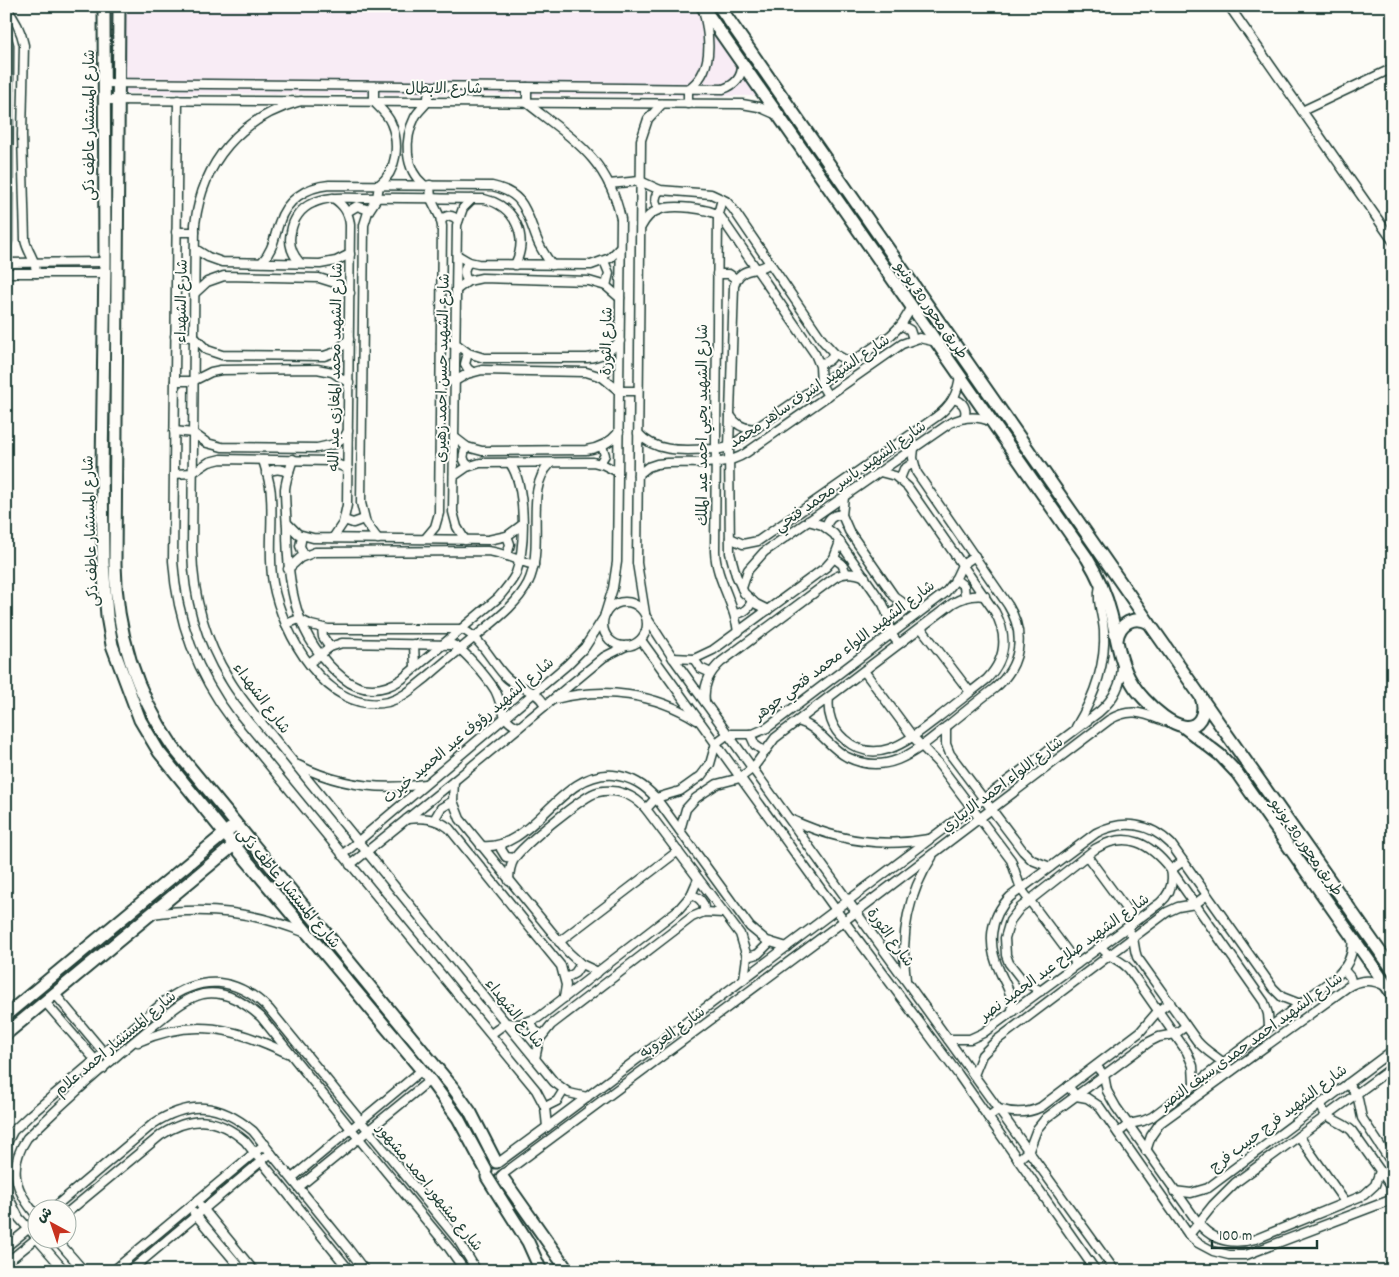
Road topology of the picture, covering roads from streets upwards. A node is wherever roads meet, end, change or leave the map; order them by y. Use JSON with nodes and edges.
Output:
{"nodes":[{"id":1,"x":97,"y":6,"type":"edge"},
{"id":2,"x":104,"y":6,"type":"edge"},
{"id":3,"x":119,"y":6,"type":"edge"},
{"id":4,"x":702,"y":6,"type":"edge"},
{"id":5,"x":718,"y":6,"type":"edge"},
{"id":6,"x":1229,"y":6,"type":"edge"},
{"id":7,"x":6,"y":9,"type":"edge"},
{"id":8,"x":104,"y":21,"type":"junction"},
{"id":9,"x":6,"y":35,"type":"edge"},
{"id":10,"x":742,"y":63,"type":"junction"},
{"id":11,"x":1393,"y":68,"type":"edge"},
{"id":12,"x":104,"y":83,"type":"junction"},
{"id":13,"x":119,"y":83,"type":"junction"},
{"id":14,"x":374,"y":86,"type":"junction"},
{"id":15,"x":428,"y":86,"type":"junction"},
{"id":16,"x":527,"y":87,"type":"junction"},
{"id":17,"x":7,"y":88,"type":"edge"},
{"id":18,"x":688,"y":89,"type":"junction"},
{"id":19,"x":104,"y":100,"type":"junction"},
{"id":20,"x":119,"y":100,"type":"junction"},
{"id":21,"x":178,"y":100,"type":"junction"},
{"id":22,"x":300,"y":101,"type":"junction"},
{"id":23,"x":374,"y":102,"type":"junction"},
{"id":24,"x":427,"y":102,"type":"junction"},
{"id":25,"x":528,"y":103,"type":"junction"},
{"id":26,"x":662,"y":104,"type":"junction"},
{"id":27,"x":688,"y":104,"type":"junction"},
{"id":28,"x":1302,"y":110,"type":"junction"},
{"id":29,"x":780,"y":118,"type":"junction"},
{"id":30,"x":8,"y":121,"type":"edge"},
{"id":31,"x":22,"y":122,"type":"junction"},
{"id":32,"x":640,"y":181,"type":"junction"},
{"id":33,"x":610,"y":184,"type":"junction"},
{"id":34,"x":379,"y":185,"type":"junction"},
{"id":35,"x":427,"y":185,"type":"junction"},
{"id":36,"x":660,"y":190,"type":"junction"},
{"id":37,"x":333,"y":198,"type":"junction"},
{"id":38,"x":377,"y":198,"type":"junction"},
{"id":39,"x":430,"y":199,"type":"junction"},
{"id":40,"x":472,"y":199,"type":"junction"},
{"id":41,"x":722,"y":199,"type":"junction"},
{"id":42,"x":369,"y":210,"type":"junction"},
{"id":43,"x":659,"y":210,"type":"junction"},
{"id":44,"x":347,"y":212,"type":"junction"},
{"id":45,"x":718,"y":214,"type":"junction"},
{"id":46,"x":441,"y":221,"type":"junction"},
{"id":47,"x":458,"y":221,"type":"junction"},
{"id":48,"x":8,"y":223,"type":"junction"},
{"id":49,"x":25,"y":223,"type":"junction"},
{"id":50,"x":640,"y":229,"type":"junction"},
{"id":51,"x":277,"y":231,"type":"junction"},
{"id":52,"x":534,"y":231,"type":"junction"},
{"id":53,"x":176,"y":232,"type":"junction"},
{"id":54,"x":195,"y":232,"type":"junction"},
{"id":55,"x":290,"y":234,"type":"junction"},
{"id":56,"x":521,"y":235,"type":"junction"},
{"id":57,"x":1393,"y":241,"type":"edge"},
{"id":58,"x":6,"y":247,"type":"edge"},
{"id":59,"x":620,"y":248,"type":"junction"},
{"id":60,"x":195,"y":249,"type":"junction"},
{"id":61,"x":350,"y":254,"type":"junction"},
{"id":62,"x":457,"y":255,"type":"junction"},
{"id":63,"x":604,"y":261,"type":"junction"},
{"id":64,"x":36,"y":262,"type":"junction"},
{"id":65,"x":262,"y":262,"type":"junction"},
{"id":66,"x":469,"y":262,"type":"junction"},
{"id":67,"x":6,"y":263,"type":"edge"},
{"id":68,"x":300,"y":263,"type":"junction"},
{"id":69,"x":770,"y":263,"type":"junction"},
{"id":70,"x":515,"y":265,"type":"junction"},
{"id":71,"x":552,"y":265,"type":"junction"},
{"id":72,"x":105,"y":267,"type":"junction"},
{"id":73,"x":757,"y":269,"type":"junction"},
{"id":74,"x":6,"y":273,"type":"edge"},
{"id":75,"x":36,"y":273,"type":"junction"},
{"id":76,"x":717,"y":274,"type":"junction"},
{"id":77,"x":736,"y":280,"type":"junction"},
{"id":78,"x":468,"y":281,"type":"junction"},
{"id":79,"x":606,"y":286,"type":"junction"},
{"id":80,"x":456,"y":290,"type":"junction"},
{"id":81,"x":350,"y":293,"type":"junction"},
{"id":82,"x":194,"y":294,"type":"junction"},
{"id":83,"x":620,"y":298,"type":"junction"},
{"id":84,"x":912,"y":307,"type":"junction"},
{"id":85,"x":902,"y":325,"type":"junction"},
{"id":86,"x":175,"y":336,"type":"junction"},
{"id":87,"x":194,"y":337,"type":"junction"},
{"id":88,"x":349,"y":339,"type":"junction"},
{"id":89,"x":913,"y":339,"type":"junction"},
{"id":90,"x":620,"y":341,"type":"junction"},
{"id":91,"x":937,"y":342,"type":"junction"},
{"id":92,"x":441,"y":343,"type":"junction"},
{"id":93,"x":456,"y":344,"type":"junction"},
{"id":94,"x":608,"y":352,"type":"junction"},
{"id":95,"x":468,"y":353,"type":"junction"},
{"id":96,"x":833,"y":353,"type":"junction"},
{"id":97,"x":819,"y":362,"type":"junction"},
{"id":98,"x":851,"y":363,"type":"junction"},
{"id":99,"x":472,"y":372,"type":"junction"},
{"id":100,"x":103,"y":375,"type":"junction"},
{"id":101,"x":960,"y":375,"type":"junction"},
{"id":102,"x":117,"y":376,"type":"junction"},
{"id":103,"x":602,"y":377,"type":"junction"},
{"id":104,"x":440,"y":380,"type":"junction"},
{"id":105,"x":455,"y":380,"type":"junction"},
{"id":106,"x":175,"y":381,"type":"junction"},
{"id":107,"x":193,"y":381,"type":"junction"},
{"id":108,"x":349,"y":383,"type":"junction"},
{"id":109,"x":821,"y":384,"type":"junction"},
{"id":110,"x":619,"y":390,"type":"junction"},
{"id":111,"x":638,"y":391,"type":"junction"},
{"id":112,"x":828,"y":396,"type":"junction"},
{"id":113,"x":953,"y":399,"type":"junction"},
{"id":114,"x":730,"y":415,"type":"junction"},
{"id":115,"x":964,"y":418,"type":"junction"},
{"id":116,"x":993,"y":422,"type":"junction"},
{"id":117,"x":757,"y":428,"type":"junction"},
{"id":118,"x":174,"y":431,"type":"junction"},
{"id":119,"x":348,"y":431,"type":"junction"},
{"id":120,"x":619,"y":432,"type":"junction"},
{"id":121,"x":193,"y":433,"type":"junction"},
{"id":122,"x":638,"y":433,"type":"junction"},
{"id":123,"x":454,"y":437,"type":"junction"},
{"id":124,"x":602,"y":446,"type":"junction"},
{"id":125,"x":329,"y":447,"type":"junction"},
{"id":126,"x":467,"y":447,"type":"junction"},
{"id":127,"x":729,"y":447,"type":"junction"},
{"id":128,"x":914,"y":448,"type":"junction"},
{"id":129,"x":716,"y":449,"type":"junction"},
{"id":130,"x":293,"y":459,"type":"junction"},
{"id":131,"x":263,"y":460,"type":"junction"},
{"id":132,"x":330,"y":461,"type":"junction"},
{"id":133,"x":729,"y":461,"type":"junction"},
{"id":134,"x":716,"y":463,"type":"junction"},
{"id":135,"x":510,"y":464,"type":"junction"},
{"id":136,"x":550,"y":464,"type":"junction"},
{"id":137,"x":600,"y":464,"type":"junction"},
{"id":138,"x":914,"y":464,"type":"junction"},
{"id":139,"x":469,"y":466,"type":"junction"},
{"id":140,"x":348,"y":469,"type":"junction"},
{"id":141,"x":618,"y":472,"type":"junction"},
{"id":142,"x":880,"y":472,"type":"junction"},
{"id":143,"x":192,"y":473,"type":"junction"},
{"id":144,"x":266,"y":473,"type":"junction"},
{"id":145,"x":289,"y":473,"type":"junction"},
{"id":146,"x":174,"y":474,"type":"junction"},
{"id":147,"x":638,"y":475,"type":"junction"},
{"id":148,"x":454,"y":476,"type":"junction"},
{"id":149,"x":900,"y":479,"type":"junction"},
{"id":150,"x":844,"y":497,"type":"junction"},
{"id":151,"x":521,"y":506,"type":"junction"},
{"id":152,"x":536,"y":506,"type":"junction"},
{"id":153,"x":842,"y":514,"type":"junction"},
{"id":154,"x":454,"y":517,"type":"junction"},
{"id":155,"x":438,"y":518,"type":"junction"},
{"id":156,"x":364,"y":519,"type":"junction"},
{"id":157,"x":344,"y":520,"type":"junction"},
{"id":158,"x":808,"y":521,"type":"junction"},
{"id":159,"x":286,"y":523,"type":"junction"},
{"id":160,"x":522,"y":525,"type":"junction"},
{"id":161,"x":826,"y":528,"type":"junction"},
{"id":162,"x":302,"y":536,"type":"junction"},
{"id":163,"x":507,"y":536,"type":"junction"},
{"id":164,"x":333,"y":538,"type":"junction"},
{"id":165,"x":378,"y":538,"type":"junction"},
{"id":166,"x":730,"y":538,"type":"junction"},
{"id":167,"x":425,"y":539,"type":"junction"},
{"id":168,"x":465,"y":540,"type":"junction"},
{"id":169,"x":840,"y":542,"type":"junction"},
{"id":170,"x":748,"y":544,"type":"junction"},
{"id":171,"x":304,"y":555,"type":"junction"},
{"id":172,"x":507,"y":556,"type":"junction"},
{"id":173,"x":760,"y":556,"type":"junction"},
{"id":174,"x":974,"y":556,"type":"junction"},
{"id":175,"x":834,"y":558,"type":"junction"},
{"id":176,"x":519,"y":561,"type":"junction"},
{"id":177,"x":534,"y":565,"type":"junction"},
{"id":178,"x":962,"y":565,"type":"junction"},
{"id":179,"x":288,"y":569,"type":"junction"},
{"id":180,"x":846,"y":574,"type":"junction"},
{"id":181,"x":864,"y":577,"type":"junction"},
{"id":182,"x":955,"y":579,"type":"junction"},
{"id":183,"x":1101,"y":583,"type":"junction"},
{"id":184,"x":742,"y":588,"type":"junction"},
{"id":185,"x":985,"y":596,"type":"junction"},
{"id":186,"x":1002,"y":596,"type":"junction"},
{"id":187,"x":965,"y":597,"type":"junction"},
{"id":188,"x":752,"y":601,"type":"junction"},
{"id":189,"x":900,"y":601,"type":"junction"},
{"id":190,"x":990,"y":604,"type":"junction"},
{"id":191,"x":768,"y":610,"type":"junction"},
{"id":192,"x":920,"y":612,"type":"junction"},
{"id":193,"x":735,"y":614,"type":"junction"},
{"id":194,"x":887,"y":614,"type":"junction"},
{"id":195,"x":604,"y":616,"type":"junction"},
{"id":196,"x":646,"y":616,"type":"junction"},
{"id":197,"x":299,"y":619,"type":"junction"},
{"id":198,"x":1149,"y":623,"type":"junction"},
{"id":199,"x":286,"y":624,"type":"junction"},
{"id":200,"x":322,"y":628,"type":"junction"},
{"id":201,"x":921,"y":628,"type":"junction"},
{"id":202,"x":461,"y":629,"type":"junction"},
{"id":203,"x":738,"y":632,"type":"junction"},
{"id":204,"x":890,"y":634,"type":"junction"},
{"id":205,"x":474,"y":638,"type":"junction"},
{"id":206,"x":641,"y":640,"type":"junction"},
{"id":207,"x":1117,"y":640,"type":"junction"},
{"id":208,"x":414,"y":644,"type":"junction"},
{"id":209,"x":444,"y":644,"type":"junction"},
{"id":210,"x":899,"y":644,"type":"junction"},
{"id":211,"x":626,"y":646,"type":"junction"},
{"id":212,"x":330,"y":647,"type":"junction"},
{"id":213,"x":461,"y":648,"type":"junction"},
{"id":214,"x":321,"y":654,"type":"junction"},
{"id":215,"x":673,"y":658,"type":"junction"},
{"id":216,"x":694,"y":659,"type":"junction"},
{"id":217,"x":1122,"y":661,"type":"junction"},
{"id":218,"x":309,"y":663,"type":"junction"},
{"id":219,"x":415,"y":667,"type":"junction"},
{"id":220,"x":864,"y":670,"type":"junction"},
{"id":221,"x":711,"y":673,"type":"junction"},
{"id":222,"x":970,"y":692,"type":"junction"},
{"id":223,"x":534,"y":693,"type":"junction"},
{"id":224,"x":1201,"y":697,"type":"junction"},
{"id":225,"x":828,"y":698,"type":"junction"},
{"id":226,"x":553,"y":699,"type":"junction"},
{"id":227,"x":705,"y":702,"type":"junction"},
{"id":228,"x":956,"y":703,"type":"junction"},
{"id":229,"x":545,"y":706,"type":"junction"},
{"id":230,"x":964,"y":713,"type":"junction"},
{"id":231,"x":505,"y":717,"type":"junction"},
{"id":232,"x":798,"y":721,"type":"junction"},
{"id":233,"x":700,"y":722,"type":"junction"},
{"id":234,"x":1180,"y":725,"type":"junction"},
{"id":235,"x":519,"y":727,"type":"junction"},
{"id":236,"x":946,"y":727,"type":"junction"},
{"id":237,"x":1074,"y":731,"type":"junction"},
{"id":238,"x":728,"y":734,"type":"junction"},
{"id":239,"x":750,"y":734,"type":"junction"},
{"id":240,"x":913,"y":737,"type":"junction"},
{"id":241,"x":716,"y":743,"type":"junction"},
{"id":242,"x":921,"y":747,"type":"junction"},
{"id":243,"x":765,"y":752,"type":"junction"},
{"id":244,"x":294,"y":763,"type":"junction"},
{"id":245,"x":753,"y":768,"type":"junction"},
{"id":246,"x":740,"y":778,"type":"junction"},
{"id":247,"x":454,"y":781,"type":"junction"},
{"id":248,"x":425,"y":784,"type":"junction"},
{"id":249,"x":213,"y":797,"type":"junction"},
{"id":250,"x":656,"y":798,"type":"junction"},
{"id":251,"x":984,"y":799,"type":"junction"},
{"id":252,"x":453,"y":801,"type":"junction"},
{"id":253,"x":202,"y":806,"type":"junction"},
{"id":254,"x":646,"y":808,"type":"junction"},
{"id":255,"x":972,"y":808,"type":"junction"},
{"id":256,"x":992,"y":810,"type":"junction"},
{"id":257,"x":788,"y":818,"type":"junction"},
{"id":258,"x":407,"y":819,"type":"junction"},
{"id":259,"x":980,"y":819,"type":"junction"},
{"id":260,"x":434,"y":820,"type":"junction"},
{"id":261,"x":236,"y":825,"type":"junction"},
{"id":262,"x":680,"y":830,"type":"junction"},
{"id":263,"x":225,"y":834,"type":"junction"},
{"id":264,"x":245,"y":836,"type":"junction"},
{"id":265,"x":931,"y":839,"type":"junction"},
{"id":266,"x":1088,"y":839,"type":"junction"},
{"id":267,"x":358,"y":842,"type":"junction"},
{"id":268,"x":502,"y":844,"type":"junction"},
{"id":269,"x":234,"y":845,"type":"junction"},
{"id":270,"x":481,"y":846,"type":"junction"},
{"id":271,"x":1095,"y":849,"type":"junction"},
{"id":272,"x":678,"y":851,"type":"junction"},
{"id":273,"x":366,"y":852,"type":"junction"},
{"id":274,"x":259,"y":853,"type":"junction"},
{"id":275,"x":934,"y":853,"type":"junction"},
{"id":276,"x":342,"y":855,"type":"junction"},
{"id":277,"x":198,"y":856,"type":"junction"},
{"id":278,"x":1087,"y":856,"type":"junction"},
{"id":279,"x":515,"y":858,"type":"junction"},
{"id":280,"x":1183,"y":861,"type":"junction"},
{"id":281,"x":248,"y":862,"type":"junction"},
{"id":282,"x":350,"y":865,"type":"junction"},
{"id":283,"x":1050,"y":867,"type":"junction"},
{"id":284,"x":207,"y":868,"type":"junction"},
{"id":285,"x":1171,"y":870,"type":"junction"},
{"id":286,"x":698,"y":879,"type":"junction"},
{"id":287,"x":510,"y":881,"type":"junction"},
{"id":288,"x":1021,"y":889,"type":"junction"},
{"id":289,"x":691,"y":895,"type":"junction"},
{"id":290,"x":1207,"y":895,"type":"junction"},
{"id":291,"x":1030,"y":900,"type":"junction"},
{"id":292,"x":848,"y":901,"type":"junction"},
{"id":293,"x":1195,"y":904,"type":"junction"},
{"id":294,"x":836,"y":910,"type":"junction"},
{"id":295,"x":704,"y":912,"type":"junction"},
{"id":296,"x":856,"y":912,"type":"junction"},
{"id":297,"x":723,"y":913,"type":"junction"},
{"id":298,"x":152,"y":914,"type":"junction"},
{"id":299,"x":844,"y":921,"type":"junction"},
{"id":300,"x":1135,"y":922,"type":"junction"},
{"id":301,"x":1127,"y":928,"type":"junction"},
{"id":302,"x":308,"y":934,"type":"junction"},
{"id":303,"x":1352,"y":936,"type":"junction"},
{"id":304,"x":1134,"y":937,"type":"junction"},
{"id":305,"x":559,"y":942,"type":"junction"},
{"id":306,"x":770,"y":942,"type":"junction"},
{"id":307,"x":787,"y":947,"type":"junction"},
{"id":308,"x":1101,"y":947,"type":"junction"},
{"id":309,"x":1108,"y":956,"type":"junction"},
{"id":310,"x":747,"y":957,"type":"junction"},
{"id":311,"x":581,"y":964,"type":"junction"},
{"id":312,"x":1077,"y":964,"type":"junction"},
{"id":313,"x":1344,"y":969,"type":"junction"},
{"id":314,"x":1393,"y":970,"type":"edge"},
{"id":315,"x":598,"y":972,"type":"junction"},
{"id":316,"x":566,"y":978,"type":"junction"},
{"id":317,"x":1059,"y":978,"type":"junction"},
{"id":318,"x":744,"y":980,"type":"junction"},
{"id":319,"x":204,"y":982,"type":"junction"},
{"id":320,"x":907,"y":982,"type":"junction"},
{"id":321,"x":1352,"y":984,"type":"junction"},
{"id":322,"x":1067,"y":988,"type":"junction"},
{"id":323,"x":1041,"y":991,"type":"junction"},
{"id":324,"x":1390,"y":991,"type":"edge"},
{"id":325,"x":55,"y":994,"type":"junction"},
{"id":326,"x":205,"y":994,"type":"junction"},
{"id":327,"x":564,"y":998,"type":"junction"},
{"id":328,"x":45,"y":1002,"type":"junction"},
{"id":329,"x":1170,"y":1002,"type":"junction"},
{"id":330,"x":1300,"y":1004,"type":"junction"},
{"id":331,"x":1158,"y":1011,"type":"junction"},
{"id":332,"x":1012,"y":1012,"type":"junction"},
{"id":333,"x":6,"y":1016,"type":"edge"},
{"id":334,"x":532,"y":1021,"type":"junction"},
{"id":335,"x":688,"y":1022,"type":"junction"},
{"id":336,"x":506,"y":1023,"type":"junction"},
{"id":337,"x":1186,"y":1026,"type":"junction"},
{"id":338,"x":1269,"y":1026,"type":"junction"},
{"id":339,"x":696,"y":1032,"type":"junction"},
{"id":340,"x":6,"y":1034,"type":"edge"},
{"id":341,"x":491,"y":1034,"type":"junction"},
{"id":342,"x":542,"y":1034,"type":"junction"},
{"id":343,"x":1175,"y":1034,"type":"junction"},
{"id":344,"x":948,"y":1039,"type":"junction"},
{"id":345,"x":129,"y":1045,"type":"junction"},
{"id":346,"x":103,"y":1052,"type":"junction"},
{"id":347,"x":1390,"y":1052,"type":"edge"},
{"id":348,"x":290,"y":1054,"type":"junction"},
{"id":349,"x":94,"y":1059,"type":"junction"},
{"id":350,"x":535,"y":1060,"type":"junction"},
{"id":351,"x":111,"y":1061,"type":"junction"},
{"id":352,"x":1223,"y":1061,"type":"junction"},
{"id":353,"x":1393,"y":1061,"type":"edge"},
{"id":354,"x":1096,"y":1066,"type":"junction"},
{"id":355,"x":1393,"y":1067,"type":"edge"},
{"id":356,"x":103,"y":1069,"type":"junction"},
{"id":357,"x":422,"y":1070,"type":"junction"},
{"id":358,"x":1231,"y":1071,"type":"junction"},
{"id":359,"x":974,"y":1075,"type":"junction"},
{"id":360,"x":1104,"y":1076,"type":"junction"},
{"id":361,"x":430,"y":1080,"type":"junction"},
{"id":362,"x":1194,"y":1083,"type":"junction"},
{"id":363,"x":1348,"y":1084,"type":"junction"},
{"id":364,"x":1068,"y":1086,"type":"junction"},
{"id":365,"x":564,"y":1090,"type":"junction"},
{"id":366,"x":1357,"y":1094,"type":"junction"},
{"id":367,"x":1076,"y":1096,"type":"junction"},
{"id":368,"x":587,"y":1098,"type":"junction"},
{"id":369,"x":1322,"y":1103,"type":"junction"},
{"id":370,"x":545,"y":1106,"type":"junction"},
{"id":371,"x":999,"y":1109,"type":"junction"},
{"id":372,"x":1326,"y":1116,"type":"junction"},
{"id":373,"x":988,"y":1117,"type":"junction"},
{"id":374,"x":360,"y":1121,"type":"junction"},
{"id":375,"x":1128,"y":1124,"type":"junction"},
{"id":376,"x":547,"y":1128,"type":"junction"},
{"id":377,"x":350,"y":1129,"type":"junction"},
{"id":378,"x":368,"y":1131,"type":"junction"},
{"id":379,"x":1118,"y":1133,"type":"junction"},
{"id":380,"x":1299,"y":1136,"type":"junction"},
{"id":381,"x":1276,"y":1137,"type":"junction"},
{"id":382,"x":358,"y":1138,"type":"junction"},
{"id":383,"x":264,"y":1144,"type":"junction"},
{"id":384,"x":6,"y":1146,"type":"edge"},
{"id":385,"x":1283,"y":1148,"type":"junction"},
{"id":386,"x":1030,"y":1150,"type":"junction"},
{"id":387,"x":1146,"y":1151,"type":"junction"},
{"id":388,"x":254,"y":1153,"type":"junction"},
{"id":389,"x":271,"y":1153,"type":"junction"},
{"id":390,"x":511,"y":1154,"type":"junction"},
{"id":391,"x":1018,"y":1160,"type":"junction"},
{"id":392,"x":261,"y":1161,"type":"junction"},
{"id":393,"x":1391,"y":1162,"type":"edge"},
{"id":394,"x":497,"y":1163,"type":"junction"},
{"id":395,"x":517,"y":1163,"type":"junction"},
{"id":396,"x":1379,"y":1169,"type":"junction"},
{"id":397,"x":487,"y":1174,"type":"junction"},
{"id":398,"x":503,"y":1176,"type":"junction"},
{"id":399,"x":15,"y":1177,"type":"junction"},
{"id":400,"x":292,"y":1178,"type":"junction"},
{"id":401,"x":6,"y":1179,"type":"edge"},
{"id":402,"x":299,"y":1187,"type":"junction"},
{"id":403,"x":1393,"y":1189,"type":"edge"},
{"id":404,"x":1174,"y":1190,"type":"junction"},
{"id":405,"x":6,"y":1192,"type":"edge"},
{"id":406,"x":1393,"y":1199,"type":"edge"},
{"id":407,"x":63,"y":1200,"type":"edge"},
{"id":408,"x":197,"y":1201,"type":"junction"},
{"id":409,"x":1345,"y":1202,"type":"junction"},
{"id":410,"x":28,"y":1203,"type":"edge"},
{"id":411,"x":78,"y":1204,"type":"edge"},
{"id":412,"x":189,"y":1207,"type":"junction"},
{"id":413,"x":204,"y":1209,"type":"junction"},
{"id":414,"x":196,"y":1216,"type":"junction"},
{"id":415,"x":1199,"y":1224,"type":"junction"},
{"id":416,"x":28,"y":1227,"type":"edge"},
{"id":417,"x":28,"y":1229,"type":"edge"},
{"id":418,"x":1189,"y":1235,"type":"junction"},
{"id":419,"x":28,"y":1246,"type":"edge"},
{"id":420,"x":6,"y":1247,"type":"edge"},
{"id":421,"x":47,"y":1250,"type":"edge"},
{"id":422,"x":66,"y":1250,"type":"edge"},
{"id":423,"x":6,"y":1263,"type":"edge"},
{"id":424,"x":242,"y":1270,"type":"edge"},
{"id":425,"x":65,"y":1271,"type":"edge"},
{"id":426,"x":84,"y":1271,"type":"edge"},
{"id":427,"x":114,"y":1271,"type":"edge"},
{"id":428,"x":130,"y":1271,"type":"edge"},
{"id":429,"x":254,"y":1271,"type":"edge"},
{"id":430,"x":350,"y":1271,"type":"edge"},
{"id":431,"x":365,"y":1271,"type":"edge"},
{"id":432,"x":464,"y":1271,"type":"edge"},
{"id":433,"x":476,"y":1271,"type":"edge"},
{"id":434,"x":541,"y":1271,"type":"edge"},
{"id":435,"x":568,"y":1271,"type":"edge"},
{"id":436,"x":1096,"y":1271,"type":"edge"},
{"id":437,"x":1115,"y":1271,"type":"edge"}],
"edges":[{"from":1,"to":8,"type":"street"},
{"from":2,"to":8,"type":"street","name":"شارع المستشار عاطف ذكى"},
{"from":3,"to":13,"type":"street","name":"شارع المستشار عاطف ذكى"},
{"from":4,"to":10,"type":"street","name":"طريق محور 30 يونيو"},
{"from":4,"to":18,"type":"street"},
{"from":5,"to":198,"type":"street","name":"طريق محور 30 يونيو"},
{"from":6,"to":28,"type":"street"},
{"from":7,"to":31,"type":"street"},
{"from":8,"to":12,"type":"street","name":"شارع المستشار عاطف ذكى"},
{"from":9,"to":17,"type":"street"},
{"from":10,"to":18,"type":"street","name":"شارع الابطال"},
{"from":10,"to":29,"type":"street","name":"طريق محور 30 يونيو"},
{"from":11,"to":28,"type":"street"},
{"from":12,"to":13,"type":"street","name":"شارع الابطال"},
{"from":12,"to":19,"type":"street","name":"شارع المستشار عاطف ذكى"},
{"from":13,"to":14,"type":"street","name":"شارع الابطال"},
{"from":13,"to":20,"type":"street","name":"شارع المستشار عاطف ذكى"},
{"from":14,"to":15,"type":"street","name":"شارع الابطال"},
{"from":14,"to":23,"type":"street"},
{"from":15,"to":16,"type":"street","name":"شارع الابطال"},
{"from":15,"to":24,"type":"street"},
{"from":16,"to":18,"type":"street","name":"شارع الابطال"},
{"from":16,"to":25,"type":"street"},
{"from":17,"to":30,"type":"street"},
{"from":18,"to":27,"type":"street"},
{"from":19,"to":20,"type":"street","name":"شارع الابطال"},
{"from":19,"to":72,"type":"street","name":"شارع المستشار عاطف ذكى"},
{"from":20,"to":21,"type":"street","name":"شارع الابطال"},
{"from":20,"to":102,"type":"street","name":"شارع المستشار عاطف ذكى"},
{"from":21,"to":22,"type":"street","name":"شارع الابطال"},
{"from":21,"to":53,"type":"street","name":"شارع الشهداء"},
{"from":22,"to":23,"type":"street","name":"شارع الابطال"},
{"from":22,"to":54,"type":"street","name":"شارع الشهداء"},
{"from":23,"to":24,"type":"street","name":"شارع الابطال"},
{"from":23,"to":34,"type":"street"},
{"from":24,"to":25,"type":"street","name":"شارع الابطال"},
{"from":24,"to":35,"type":"street"},
{"from":25,"to":26,"type":"street","name":"شارع الابطال"},
{"from":25,"to":33,"type":"street","name":"شارع الثورة"},
{"from":26,"to":27,"type":"street","name":"شارع الابطال"},
{"from":26,"to":32,"type":"street","name":"شارع الثورة"},
{"from":27,"to":29,"type":"street","name":"شارع الابطال"},
{"from":28,"to":57,"type":"street"},
{"from":29,"to":84,"type":"street","name":"طريق محور 30 يونيو"},
{"from":30,"to":31,"type":"street"},
{"from":30,"to":48,"type":"street"},
{"from":31,"to":49,"type":"street"},
{"from":32,"to":33,"type":"street"},
{"from":32,"to":36,"type":"street"},
{"from":32,"to":50,"type":"street","name":"شارع الثورة"},
{"from":33,"to":59,"type":"street","name":"شارع الثورة"},
{"from":34,"to":35,"type":"street"},
{"from":34,"to":38,"type":"street"},
{"from":34,"to":51,"type":"street"},
{"from":35,"to":39,"type":"street"},
{"from":35,"to":52,"type":"street"},
{"from":36,"to":41,"type":"street"},
{"from":36,"to":43,"type":"street"},
{"from":37,"to":38,"type":"street"},
{"from":37,"to":44,"type":"street"},
{"from":37,"to":55,"type":"street"},
{"from":38,"to":39,"type":"street"},
{"from":38,"to":42,"type":"street","name":"شارع الشهيد محمد المغازى عبد الله"},
{"from":39,"to":40,"type":"street"},
{"from":39,"to":46,"type":"street","name":"شارع الشهيد حسن احمد زهيرى"},
{"from":40,"to":47,"type":"street","name":"شارع الشهيد حسن احمد زهيرى"},
{"from":40,"to":56,"type":"street"},
{"from":41,"to":45,"type":"street","name":"شارع الشهيد يحيي احمد عبد الملك"},
{"from":41,"to":69,"type":"street"},
{"from":42,"to":44,"type":"street"},
{"from":42,"to":156,"type":"street","name":"شارع الشهيد محمد المغازى عبد الله"},
{"from":43,"to":45,"type":"street"},
{"from":43,"to":50,"type":"street"},
{"from":44,"to":61,"type":"street","name":"شارع الشهيد محمد المغازى عبد الله"},
{"from":45,"to":73,"type":"street"},
{"from":45,"to":76,"type":"street","name":"شارع الشهيد يحيي احمد عبد الملك"},
{"from":46,"to":47,"type":"street"},
{"from":46,"to":92,"type":"street","name":"شارع الشهيد حسن احمد زهيرى"},
{"from":47,"to":62,"type":"street","name":"شارع الشهيد حسن احمد زهيرى"},
{"from":48,"to":49,"type":"street"},
{"from":48,"to":58,"type":"street"},
{"from":49,"to":64,"type":"street"},
{"from":50,"to":111,"type":"street","name":"شارع الثورة"},
{"from":51,"to":55,"type":"street"},
{"from":51,"to":65,"type":"street"},
{"from":52,"to":56,"type":"street"},
{"from":52,"to":71,"type":"street"},
{"from":53,"to":54,"type":"street"},
{"from":53,"to":86,"type":"street","name":"شارع الشهداء"},
{"from":54,"to":60,"type":"street","name":"شارع الشهداء"},
{"from":55,"to":68,"type":"street"},
{"from":56,"to":70,"type":"street"},
{"from":59,"to":63,"type":"street"},
{"from":59,"to":83,"type":"street","name":"شارع الثورة"},
{"from":60,"to":65,"type":"street"},
{"from":60,"to":82,"type":"street","name":"شارع الشهداء"},
{"from":61,"to":68,"type":"street"},
{"from":61,"to":81,"type":"street","name":"شارع الشهيد محمد المغازى عبد الله"},
{"from":62,"to":66,"type":"street"},
{"from":62,"to":80,"type":"street","name":"شارع الشهيد حسن احمد زهيرى"},
{"from":63,"to":71,"type":"street"},
{"from":63,"to":79,"type":"street"},
{"from":64,"to":67,"type":"street"},
{"from":64,"to":72,"type":"street"},
{"from":64,"to":75,"type":"street"},
{"from":65,"to":68,"type":"street"},
{"from":66,"to":70,"type":"street"},
{"from":66,"to":78,"type":"street"},
{"from":69,"to":73,"type":"street"},
{"from":69,"to":96,"type":"street"},
{"from":70,"to":71,"type":"street"},
{"from":72,"to":75,"type":"street"},
{"from":72,"to":100,"type":"street","name":"شارع المستشار عاطف ذكى"},
{"from":73,"to":77,"type":"street"},
{"from":73,"to":97,"type":"street"},
{"from":74,"to":75,"type":"street"},
{"from":76,"to":77,"type":"street"},
{"from":76,"to":129,"type":"street","name":"شارع الشهيد يحيي احمد عبد الملك"},
{"from":77,"to":114,"type":"street","name":"شارع الشهيد يحيي احمد عبد الملك"},
{"from":78,"to":79,"type":"street"},
{"from":78,"to":80,"type":"street"},
{"from":79,"to":83,"type":"street"},
{"from":80,"to":93,"type":"street","name":"شارع الشهيد حسن احمد زهيرى"},
{"from":81,"to":82,"type":"street"},
{"from":81,"to":88,"type":"street","name":"شارع الشهيد محمد المغازى عبد الله"},
{"from":82,"to":87,"type":"street","name":"شارع الشهداء"},
{"from":83,"to":90,"type":"street","name":"شارع الثورة"},
{"from":84,"to":85,"type":"street","name":"شارع الشهيد اشرف ساهر محمد"},
{"from":84,"to":91,"type":"street","name":"طريق محور 30 يونيو"},
{"from":85,"to":89,"type":"street"},
{"from":85,"to":98,"type":"street","name":"شارع الشهيد اشرف ساهر محمد"},
{"from":86,"to":87,"type":"street"},
{"from":86,"to":106,"type":"street","name":"شارع الشهداء"},
{"from":87,"to":88,"type":"street"},
{"from":87,"to":107,"type":"street","name":"شارع الشهداء"},
{"from":88,"to":108,"type":"street","name":"شارع الشهيد محمد المغازى عبد الله"},
{"from":89,"to":91,"type":"street","name":"شارع الشهيد اشرف ساهر محمد"},
{"from":89,"to":112,"type":"street","name":"شارع الشهيد اشرف ساهر محمد"},
{"from":90,"to":94,"type":"street"},
{"from":90,"to":110,"type":"street","name":"شارع الثورة"},
{"from":91,"to":101,"type":"street","name":"طريق محور 30 يونيو"},
{"from":92,"to":93,"type":"street"},
{"from":92,"to":104,"type":"street","name":"شارع الشهيد حسن احمد زهيرى"},
{"from":93,"to":95,"type":"street"},
{"from":93,"to":105,"type":"street","name":"شارع الشهيد حسن احمد زهيرى"},
{"from":94,"to":95,"type":"street"},
{"from":94,"to":103,"type":"street"},
{"from":95,"to":99,"type":"street"},
{"from":96,"to":97,"type":"street"},
{"from":96,"to":98,"type":"street"},
{"from":97,"to":109,"type":"street"},
{"from":98,"to":109,"type":"street","name":"شارع الشهيد اشرف ساهر محمد"},
{"from":99,"to":103,"type":"street"},
{"from":99,"to":105,"type":"street"},
{"from":100,"to":102,"type":"street"},
{"from":100,"to":253,"type":"street","name":"شارع المستشار عاطف ذكى"},
{"from":101,"to":113,"type":"street","name":"شارع الشهيد ياسر محمد فتحي"},
{"from":101,"to":116,"type":"street","name":"طريق محور 30 يونيو"},
{"from":102,"to":249,"type":"street","name":"شارع المستشار عاطف ذكى"},
{"from":103,"to":110,"type":"street"},
{"from":104,"to":105,"type":"street"},
{"from":104,"to":155,"type":"street","name":"شارع الشهيد حسن احمد زهيرى"},
{"from":105,"to":123,"type":"street","name":"شارع الشهيد حسن احمد زهيرى"},
{"from":106,"to":107,"type":"street"},
{"from":106,"to":118,"type":"street","name":"شارع الشهداء"},
{"from":107,"to":108,"type":"street"},
{"from":107,"to":121,"type":"street","name":"شارع الشهداء"},
{"from":108,"to":119,"type":"street","name":"شارع الشهيد محمد المغازى عبد الله"},
{"from":109,"to":112,"type":"street"},
{"from":109,"to":117,"type":"street","name":"شارع الشهيد اشرف ساهر محمد"},
{"from":110,"to":111,"type":"street"},
{"from":110,"to":120,"type":"street","name":"شارع الثورة"},
{"from":111,"to":122,"type":"street","name":"شارع الثورة"},
{"from":112,"to":133,"type":"street","name":"شارع الشهيد اشرف ساهر محمد"},
{"from":113,"to":115,"type":"street"},
{"from":113,"to":170,"type":"street","name":"شارع الشهيد ياسر محمد فتحي"},
{"from":114,"to":117,"type":"street"},
{"from":114,"to":127,"type":"street","name":"شارع الشهيد يحيي احمد عبد الملك"},
{"from":115,"to":116,"type":"street"},
{"from":115,"to":128,"type":"street","name":"شارع الشهيد ياسر محمد فتحي"},
{"from":116,"to":183,"type":"street","name":"طريق محور 30 يونيو"},
{"from":117,"to":127,"type":"street","name":"شارع الشهيد اشرف ساهر محمد"},
{"from":118,"to":121,"type":"street"},
{"from":118,"to":146,"type":"street","name":"شارع الشهداء"},
{"from":119,"to":125,"type":"street"},
{"from":119,"to":140,"type":"street","name":"شارع الشهيد محمد المغازى عبد الله"},
{"from":120,"to":124,"type":"street"},
{"from":120,"to":141,"type":"street","name":"شارع الثورة"},
{"from":121,"to":125,"type":"street"},
{"from":121,"to":143,"type":"street","name":"شارع الشهداء"},
{"from":122,"to":129,"type":"street","name":"شارع الشهيد اشرف ساهر محمد"},
{"from":122,"to":147,"type":"street","name":"شارع الثورة"},
{"from":123,"to":126,"type":"street"},
{"from":123,"to":148,"type":"street","name":"شارع الشهيد حسن احمد زهيرى"},
{"from":124,"to":126,"type":"street"},
{"from":124,"to":137,"type":"street"},
{"from":125,"to":132,"type":"street"},
{"from":126,"to":139,"type":"street"},
{"from":127,"to":129,"type":"street","name":"شارع الشهيد اشرف ساهر محمد"},
{"from":127,"to":133,"type":"street","name":"شارع الشهيد يحيي احمد عبد الملك"},
{"from":128,"to":138,"type":"street"},
{"from":128,"to":142,"type":"street","name":"شارع الشهيد ياسر محمد فتحي"},
{"from":129,"to":134,"type":"street","name":"شارع الشهيد يحيي احمد عبد الملك"},
{"from":130,"to":131,"type":"street"},
{"from":130,"to":132,"type":"street"},
{"from":130,"to":145,"type":"street"},
{"from":131,"to":143,"type":"street"},
{"from":131,"to":144,"type":"street"},
{"from":132,"to":140,"type":"street"},
{"from":133,"to":134,"type":"street","name":"شارع الشهيد اشرف ساهر محمد"},
{"from":133,"to":166,"type":"street","name":"شارع الشهيد يحيي احمد عبد الملك"},
{"from":134,"to":147,"type":"street","name":"شارع الشهيد اشرف ساهر محمد"},
{"from":134,"to":193,"type":"street","name":"شارع الشهيد يحيي احمد عبد الملك"},
{"from":135,"to":136,"type":"street"},
{"from":135,"to":139,"type":"street"},
{"from":135,"to":151,"type":"street"},
{"from":136,"to":137,"type":"street"},
{"from":136,"to":152,"type":"street"},
{"from":137,"to":141,"type":"street"},
{"from":138,"to":149,"type":"street"},
{"from":138,"to":174,"type":"street"},
{"from":139,"to":148,"type":"street"},
{"from":140,"to":157,"type":"street","name":"شارع الشهيد محمد المغازى عبد الله"},
{"from":141,"to":195,"type":"street","name":"شارع الثورة"},
{"from":142,"to":149,"type":"street"},
{"from":142,"to":150,"type":"street","name":"شارع الشهيد ياسر محمد فتحي"},
{"from":143,"to":146,"type":"street"},
{"from":143,"to":244,"type":"street","name":"شارع الشهداء"},
{"from":144,"to":145,"type":"street"},
{"from":144,"to":199,"type":"street"},
{"from":145,"to":159,"type":"street"},
{"from":146,"to":276,"type":"street","name":"شارع الشهداء"},
{"from":147,"to":196,"type":"street","name":"شارع الثورة"},
{"from":148,"to":154,"type":"street","name":"شارع الشهيد حسن احمد زهيرى"},
{"from":149,"to":178,"type":"street"},
{"from":150,"to":153,"type":"street"},
{"from":150,"to":158,"type":"street","name":"شارع الشهيد ياسر محمد فتحي"},
{"from":151,"to":152,"type":"street"},
{"from":151,"to":160,"type":"street"},
{"from":152,"to":177,"type":"street"},
{"from":153,"to":161,"type":"street"},
{"from":153,"to":189,"type":"street"},
{"from":154,"to":155,"type":"street"},
{"from":154,"to":168,"type":"street","name":"شارع الشهيد حسن احمد زهيرى"},
{"from":155,"to":167,"type":"street"},
{"from":156,"to":157,"type":"street"},
{"from":156,"to":165,"type":"street","name":"شارع الشهيد محمد المغازى عبد الله"},
{"from":157,"to":164,"type":"street","name":"شارع الشهيد محمد المغازى عبد الله"},
{"from":158,"to":161,"type":"street"},
{"from":158,"to":173,"type":"street","name":"شارع الشهيد ياسر محمد فتحي"},
{"from":159,"to":162,"type":"street"},
{"from":159,"to":179,"type":"street"},
{"from":160,"to":163,"type":"street"},
{"from":160,"to":176,"type":"street"},
{"from":161,"to":169,"type":"street"},
{"from":162,"to":164,"type":"street"},
{"from":162,"to":171,"type":"street"},
{"from":163,"to":168,"type":"street"},
{"from":163,"to":172,"type":"street"},
{"from":164,"to":165,"type":"street"},
{"from":165,"to":167,"type":"street"},
{"from":166,"to":170,"type":"street"},
{"from":166,"to":184,"type":"street","name":"شارع الشهيد يحيي احمد عبد الملك"},
{"from":167,"to":168,"type":"street"},
{"from":169,"to":175,"type":"street"},
{"from":169,"to":181,"type":"street"},
{"from":170,"to":173,"type":"street"},
{"from":171,"to":172,"type":"street"},
{"from":171,"to":179,"type":"street"},
{"from":172,"to":176,"type":"street"},
{"from":173,"to":184,"type":"street","name":"شارع الشهيد ياسر محمد فتحي"},
{"from":174,"to":178,"type":"street"},
{"from":174,"to":186,"type":"street"},
{"from":175,"to":180,"type":"street"},
{"from":175,"to":191,"type":"street"},
{"from":176,"to":177,"type":"street"},
{"from":176,"to":202,"type":"street"},
{"from":177,"to":205,"type":"street"},
{"from":178,"to":182,"type":"street","name":"شارع الشهيد اللواء محمد فتحي جوهر"},
{"from":178,"to":185,"type":"street"},
{"from":179,"to":197,"type":"street"},
{"from":180,"to":181,"type":"street"},
{"from":180,"to":221,"type":"street"},
{"from":181,"to":194,"type":"street"},
{"from":182,"to":187,"type":"street"},
{"from":182,"to":192,"type":"street","name":"شارع الشهيد اللواء محمد فتحي جوهر"},
{"from":183,"to":207,"type":"street","name":"طريق محور 30 يونيو"},
{"from":183,"to":237,"type":"street"},
{"from":184,"to":188,"type":"street","name":"شارع الشهيد يحيي احمد عبد الملك"},
{"from":185,"to":187,"type":"street","name":"شارع الشهيد اللواء محمد فتحي جوهر"},
{"from":185,"to":190,"type":"street"},
{"from":186,"to":190,"type":"street"},
{"from":186,"to":230,"type":"street"},
{"from":187,"to":201,"type":"street","name":"شارع الشهيد اللواء محمد فتحي جوهر"},
{"from":188,"to":191,"type":"street","name":"شارع الشهيد يحيي احمد عبد الملك"},
{"from":188,"to":193,"type":"street"},
{"from":189,"to":192,"type":"street"},
{"from":189,"to":194,"type":"street"},
{"from":190,"to":222,"type":"street"},
{"from":191,"to":203,"type":"street"},
{"from":192,"to":204,"type":"street","name":"شارع الشهيد اللواء محمد فتحي جوهر"},
{"from":193,"to":203,"type":"street","name":"شارع الشهيد يحيي احمد عبد الملك"},
{"from":194,"to":204,"type":"street"},
{"from":195,"to":196,"type":"street"},
{"from":195,"to":211,"type":"street"},
{"from":195,"to":223,"type":"street","name":"شارع الشهيد رؤوف عبد الحميد خيرت"},
{"from":196,"to":206,"type":"street"},
{"from":196,"to":215,"type":"street","name":"شارع الثورة"},
{"from":197,"to":199,"type":"street"},
{"from":197,"to":200,"type":"street"},
{"from":197,"to":214,"type":"street"},
{"from":198,"to":207,"type":"street"},
{"from":198,"to":224,"type":"street","name":"طريق محور 30 يونيو"},
{"from":199,"to":218,"type":"street"},
{"from":200,"to":202,"type":"street"},
{"from":200,"to":212,"type":"street"},
{"from":201,"to":210,"type":"street","name":"شارع الشهيد اللواء محمد فتحي جوهر"},
{"from":201,"to":222,"type":"street"},
{"from":202,"to":205,"type":"street"},
{"from":202,"to":209,"type":"street"},
{"from":203,"to":216,"type":"street"},
{"from":204,"to":210,"type":"street"},
{"from":204,"to":239,"type":"street","name":"شارع الشهيد اللواء محمد فتحي جوهر"},
{"from":205,"to":213,"type":"street"},
{"from":205,"to":223,"type":"street"},
{"from":206,"to":211,"type":"street"},
{"from":206,"to":233,"type":"street","name":"شارع الثورة"},
{"from":207,"to":217,"type":"street","name":"طريق محور 30 يونيو"},
{"from":208,"to":209,"type":"street"},
{"from":208,"to":212,"type":"street"},
{"from":208,"to":219,"type":"street"},
{"from":209,"to":213,"type":"street"},
{"from":209,"to":219,"type":"street"},
{"from":210,"to":220,"type":"street","name":"شارع الشهيد اللواء محمد فتحي جوهر"},
{"from":211,"to":226,"type":"street","name":"شارع الشهيد رؤوف عبد الحميد خيرت"},
{"from":212,"to":214,"type":"street"},
{"from":213,"to":218,"type":"street"},
{"from":213,"to":231,"type":"street"},
{"from":214,"to":218,"type":"street"},
{"from":214,"to":219,"type":"street"},
{"from":215,"to":216,"type":"street"},
{"from":215,"to":227,"type":"street","name":"شارع الثورة"},
{"from":216,"to":221,"type":"street"},
{"from":217,"to":234,"type":"street","name":"طريق محور 30 يونيو"},
{"from":217,"to":237,"type":"street","name":"شارع اللواء احمد الابياري"},
{"from":220,"to":225,"type":"street","name":"شارع الشهيد اللواء محمد فتحي جوهر"},
{"from":220,"to":240,"type":"street"},
{"from":221,"to":227,"type":"street"},
{"from":222,"to":228,"type":"street"},
{"from":223,"to":229,"type":"street"},
{"from":223,"to":231,"type":"street","name":"شارع الشهيد رؤوف عبد الحميد خيرت"},
{"from":224,"to":234,"type":"street"},
{"from":224,"to":314,"type":"street","name":"طريق محور 30 يونيو"},
{"from":225,"to":232,"type":"street","name":"شارع الشهيد اللواء محمد فتحي جوهر"},
{"from":225,"to":240,"type":"street"},
{"from":226,"to":229,"type":"street","name":"شارع الشهيد رؤوف عبد الحميد خيرت"},
{"from":226,"to":233,"type":"street"},
{"from":227,"to":238,"type":"street","name":"شارع الثورة"},
{"from":228,"to":230,"type":"street"},
{"from":228,"to":240,"type":"street"},
{"from":229,"to":235,"type":"street","name":"شارع الشهيد رؤوف عبد الحميد خيرت"},
{"from":230,"to":236,"type":"street"},
{"from":231,"to":235,"type":"street"},
{"from":231,"to":248,"type":"street","name":"شارع الشهيد رؤوف عبد الحميد خيرت"},
{"from":232,"to":242,"type":"street"},
{"from":232,"to":243,"type":"street","name":"شارع الشهيد اللواء محمد فتحي جوهر"},
{"from":233,"to":241,"type":"street","name":"شارع الثورة"},
{"from":234,"to":256,"type":"street","name":"شارع اللواء احمد الابياري"},
{"from":234,"to":303,"type":"street","name":"طريق محور 30 يونيو"},
{"from":235,"to":247,"type":"street","name":"شارع الشهيد رؤوف عبد الحميد خيرت"},
{"from":236,"to":242,"type":"street"},
{"from":236,"to":251,"type":"street"},
{"from":237,"to":251,"type":"street","name":"شارع اللواء احمد الابياري"},
{"from":238,"to":239,"type":"street","name":"شارع الشهيد اللواء محمد فتحي جوهر"},
{"from":238,"to":241,"type":"street"},
{"from":238,"to":245,"type":"street","name":"شارع الثورة"},
{"from":239,"to":243,"type":"street"},
{"from":240,"to":242,"type":"street"},
{"from":241,"to":246,"type":"street","name":"شارع الثورة"},
{"from":241,"to":250,"type":"street"},
{"from":242,"to":255,"type":"street"},
{"from":243,"to":245,"type":"street","name":"شارع الشهيد اللواء محمد فتحي جوهر"},
{"from":244,"to":248,"type":"street"},
{"from":244,"to":267,"type":"street","name":"شارع الشهداء"},
{"from":245,"to":246,"type":"street","name":"شارع الشهيد اللواء محمد فتحي جوهر"},
{"from":245,"to":257,"type":"street","name":"شارع الثورة"},
{"from":246,"to":262,"type":"street"},
{"from":246,"to":294,"type":"street","name":"شارع الثورة"},
{"from":247,"to":252,"type":"street"},
{"from":247,"to":258,"type":"street","name":"شارع الشهيد رؤوف عبد الحميد خيرت"},
{"from":248,"to":267,"type":"street","name":"شارع الشهيد رؤوف عبد الحميد خيرت"},
{"from":249,"to":253,"type":"street"},
{"from":249,"to":261,"type":"street","name":"شارع المستشار عاطف ذكى"},
{"from":250,"to":254,"type":"street"},
{"from":250,"to":262,"type":"street"},
{"from":250,"to":268,"type":"street"},
{"from":251,"to":255,"type":"street","name":"شارع اللواء احمد الابياري"},
{"from":251,"to":256,"type":"street"},
{"from":252,"to":260,"type":"street"},
{"from":252,"to":270,"type":"street"},
{"from":253,"to":263,"type":"street","name":"شارع المستشار عاطف ذكى"},
{"from":254,"to":272,"type":"street"},
{"from":254,"to":279,"type":"street"},
{"from":255,"to":259,"type":"street"},
{"from":255,"to":265,"type":"street","name":"شارع اللواء احمد الابياري"},
{"from":256,"to":259,"type":"street","name":"شارع اللواء احمد الابياري"},
{"from":256,"to":283,"type":"street"},
{"from":257,"to":265,"type":"street"},
{"from":257,"to":292,"type":"street","name":"شارع الثورة"},
{"from":258,"to":260,"type":"street"},
{"from":258,"to":273,"type":"street","name":"شارع الشهيد رؤوف عبد الحميد خيرت"},
{"from":259,"to":275,"type":"street","name":"شارع اللواء احمد الابياري"},
{"from":259,"to":288,"type":"street"},
{"from":260,"to":316,"type":"street"},
{"from":261,"to":263,"type":"street"},
{"from":261,"to":264,"type":"street","name":"شارع المستشار عاطف ذكى"},
{"from":262,"to":306,"type":"street"},
{"from":263,"to":269,"type":"street","name":"شارع المستشار عاطف ذكى"},
{"from":263,"to":277,"type":"street"},
{"from":264,"to":269,"type":"street"},
{"from":264,"to":274,"type":"street","name":"شارع المستشار عاطف ذكى"},
{"from":265,"to":292,"type":"street","name":"شارع اللواء احمد الابياري"},
{"from":266,"to":271,"type":"street"},
{"from":266,"to":280,"type":"street"},
{"from":266,"to":283,"type":"street"},
{"from":267,"to":273,"type":"street","name":"شارع الشهداء"},
{"from":267,"to":276,"type":"street","name":"شارع الشهيد رؤوف عبد الحميد خيرت"},
{"from":268,"to":270,"type":"street"},
{"from":268,"to":279,"type":"street"},
{"from":269,"to":281,"type":"street","name":"شارع المستشار عاطف ذكى"},
{"from":269,"to":284,"type":"street"},
{"from":270,"to":287,"type":"street"},
{"from":271,"to":278,"type":"street"},
{"from":271,"to":285,"type":"street"},
{"from":272,"to":286,"type":"street"},
{"from":272,"to":305,"type":"street"},
{"from":273,"to":282,"type":"street","name":"شارع الشهيد رؤوف عبد الحميد خيرت"},
{"from":273,"to":336,"type":"street","name":"شارع الشهداء"},
{"from":274,"to":281,"type":"street"},
{"from":274,"to":394,"type":"street","name":"شارع المستشار عاطف ذكى"},
{"from":275,"to":296,"type":"street","name":"شارع اللواء احمد الابياري"},
{"from":275,"to":320,"type":"street"},
{"from":276,"to":282,"type":"street","name":"شارع الشهداء"},
{"from":277,"to":284,"type":"street"},
{"from":277,"to":333,"type":"street"},
{"from":278,"to":291,"type":"street"},
{"from":278,"to":300,"type":"street"},
{"from":279,"to":287,"type":"street"},
{"from":280,"to":285,"type":"street"},
{"from":280,"to":290,"type":"street"},
{"from":281,"to":302,"type":"street","name":"شارع المستشار عاطف ذكى"},
{"from":282,"to":341,"type":"street","name":"شارع الشهداء"},
{"from":283,"to":288,"type":"street"},
{"from":284,"to":298,"type":"street"},
{"from":285,"to":293,"type":"street"},
{"from":285,"to":300,"type":"street","name":"شارع الشهيد صلاح عبد الحميد نصر"},
{"from":286,"to":289,"type":"street"},
{"from":286,"to":297,"type":"street"},
{"from":287,"to":305,"type":"street"},
{"from":288,"to":291,"type":"street"},
{"from":288,"to":332,"type":"street"},
{"from":289,"to":295,"type":"street"},
{"from":289,"to":315,"type":"street"},
{"from":290,"to":293,"type":"street"},
{"from":290,"to":330,"type":"street"},
{"from":291,"to":312,"type":"street"},
{"from":291,"to":323,"type":"street"},
{"from":292,"to":294,"type":"street","name":"شارع العروبه"},
{"from":292,"to":296,"type":"street","name":"شارع الثورة"},
{"from":293,"to":304,"type":"street","name":"شارع الشهيد صلاح عبد الحميد نصر"},
{"from":293,"to":338,"type":"street"},
{"from":294,"to":299,"type":"street","name":"شارع الثورة"},
{"from":294,"to":307,"type":"street","name":"شارع العروبه"},
{"from":295,"to":297,"type":"street"},
{"from":295,"to":342,"type":"street"},
{"from":296,"to":299,"type":"street","name":"شارع العروبه"},
{"from":296,"to":320,"type":"street","name":"شارع الثورة"},
{"from":297,"to":310,"type":"street"},
{"from":298,"to":302,"type":"street"},
{"from":298,"to":325,"type":"street"},
{"from":299,"to":339,"type":"street","name":"شارع العروبه"},
{"from":299,"to":373,"type":"street","name":"شارع الثورة"},
{"from":300,"to":301,"type":"street","name":"شارع الشهيد صلاح عبد الحميد نصر"},
{"from":301,"to":304,"type":"street"},
{"from":301,"to":308,"type":"street","name":"شارع الشهيد صلاح عبد الحميد نصر"},
{"from":302,"to":357,"type":"street","name":"شارع المستشار عاطف ذكى"},
{"from":303,"to":313,"type":"street","name":"شارع الشهيد احمد حمدى سيف النصر"},
{"from":303,"to":324,"type":"street","name":"طريق محور 30 يونيو"},
{"from":304,"to":309,"type":"street","name":"شارع الشهيد صلاح عبد الحميد نصر"},
{"from":304,"to":329,"type":"street"},
{"from":305,"to":311,"type":"street"},
{"from":306,"to":307,"type":"street"},
{"from":306,"to":310,"type":"street"},
{"from":307,"to":318,"type":"street","name":"شارع العروبه"},
{"from":308,"to":309,"type":"street"},
{"from":308,"to":312,"type":"street","name":"شارع الشهيد صلاح عبد الحميد نصر"},
{"from":309,"to":322,"type":"street","name":"شارع الشهيد صلاح عبد الحميد نصر"},
{"from":309,"to":331,"type":"street"},
{"from":310,"to":318,"type":"street"},
{"from":311,"to":315,"type":"street"},
{"from":311,"to":316,"type":"street"},
{"from":312,"to":317,"type":"street","name":"شارع الشهيد صلاح عبد الحميد نصر"},
{"from":313,"to":321,"type":"street"},
{"from":313,"to":330,"type":"street","name":"شارع الشهيد احمد حمدى سيف النصر"},
{"from":315,"to":327,"type":"street"},
{"from":316,"to":327,"type":"street"},
{"from":317,"to":322,"type":"street"},
{"from":317,"to":323,"type":"street","name":"شارع الشهيد صلاح عبد الحميد نصر"},
{"from":318,"to":335,"type":"street","name":"شارع العروبه"},
{"from":319,"to":326,"type":"street"},
{"from":319,"to":346,"type":"street","name":"شارع المستشار احمد علام"},
{"from":319,"to":374,"type":"street","name":"شارع المستشار احمد علام"},
{"from":320,"to":344,"type":"street","name":"شارع الثورة"},
{"from":321,"to":324,"type":"street","name":"شارع الشهيد احمد حمدى سيف النصر"},
{"from":321,"to":358,"type":"street","name":"شارع الشهيد احمد حمدى سيف النصر"},
{"from":322,"to":359,"type":"street","name":"شارع الشهيد صلاح عبد الحميد نصر"},
{"from":323,"to":332,"type":"street","name":"شارع الشهيد صلاح عبد الحميد نصر"},
{"from":325,"to":328,"type":"street"},
{"from":325,"to":346,"type":"street"},
{"from":326,"to":345,"type":"street","name":"شارع المستشار احمد علام"},
{"from":326,"to":348,"type":"street","name":"شارع المستشار احمد علام"},
{"from":327,"to":334,"type":"street"},
{"from":328,"to":340,"type":"street"},
{"from":328,"to":349,"type":"street"},
{"from":329,"to":331,"type":"street"},
{"from":329,"to":337,"type":"street"},
{"from":330,"to":338,"type":"street","name":"شارع الشهيد احمد حمدى سيف النصر"},
{"from":331,"to":343,"type":"street"},
{"from":331,"to":354,"type":"street"},
{"from":332,"to":344,"type":"street","name":"شارع الشهيد صلاح عبد الحميد نصر"},
{"from":334,"to":336,"type":"street"},
{"from":334,"to":342,"type":"street"},
{"from":335,"to":339,"type":"street"},
{"from":335,"to":368,"type":"street","name":"شارع العروبه"},
{"from":336,"to":341,"type":"street"},
{"from":336,"to":350,"type":"street","name":"شارع الشهداء"},
{"from":337,"to":343,"type":"street"},
{"from":337,"to":352,"type":"street"},
{"from":338,"to":352,"type":"street","name":"شارع الشهيد احمد حمدى سيف النصر"},
{"from":339,"to":395,"type":"street","name":"شارع العروبه"},
{"from":341,"to":370,"type":"street","name":"شارع الشهداء"},
{"from":342,"to":350,"type":"street"},
{"from":343,"to":360,"type":"street"},
{"from":343,"to":362,"type":"street"},
{"from":344,"to":359,"type":"street","name":"شارع الثورة"},
{"from":345,"to":348,"type":"street"},
{"from":345,"to":351,"type":"street","name":"شارع المستشار احمد علام"},
{"from":346,"to":349,"type":"street","name":"شارع المستشار احمد علام"},
{"from":346,"to":351,"type":"street"},
{"from":347,"to":353,"type":"street"},
{"from":347,"to":363,"type":"street","name":"شارع الشهيد فرج حبيب فرج"},
{"from":348,"to":377,"type":"street","name":"شارع المستشار احمد علام"},
{"from":349,"to":356,"type":"street"},
{"from":349,"to":384,"type":"street","name":"شارع المستشار احمد علام"},
{"from":350,"to":365,"type":"street","name":"شارع الشهداء"},
{"from":351,"to":356,"type":"street","name":"شارع المستشار احمد علام"},
{"from":352,"to":358,"type":"street"},
{"from":352,"to":362,"type":"street","name":"شارع الشهيد احمد حمدى سيف النصر"},
{"from":354,"to":360,"type":"street"},
{"from":354,"to":364,"type":"street"},
{"from":355,"to":366,"type":"street","name":"شارع الشهيد فرج حبيب فرج"},
{"from":356,"to":399,"type":"street","name":"شارع المستشار احمد علام"},
{"from":357,"to":361,"type":"street","name":"شارع المستشار عاطف ذكى"},
{"from":357,"to":374,"type":"street"},
{"from":358,"to":387,"type":"street","name":"شارع الشهيد احمد حمدى سيف النصر"},
{"from":359,"to":371,"type":"street","name":"شارع الثورة"},
{"from":360,"to":367,"type":"street"},
{"from":360,"to":375,"type":"street"},
{"from":361,"to":378,"type":"street"},
{"from":361,"to":397,"type":"street","name":"شارع المستشار عاطف ذكى"},
{"from":362,"to":375,"type":"street","name":"شارع الشهيد احمد حمدى سيف النصر"},
{"from":363,"to":366,"type":"street"},
{"from":363,"to":369,"type":"street","name":"شارع الشهيد فرج حبيب فرج"},
{"from":364,"to":367,"type":"street"},
{"from":364,"to":371,"type":"street"},
{"from":365,"to":368,"type":"street","name":"شارع الشهداء"},
{"from":365,"to":370,"type":"street"},
{"from":366,"to":372,"type":"street","name":"شارع الشهيد فرج حبيب فرج"},
{"from":366,"to":393,"type":"street"},
{"from":367,"to":379,"type":"street"},
{"from":367,"to":386,"type":"street"},
{"from":368,"to":376,"type":"street","name":"شارع العروبه"},
{"from":369,"to":372,"type":"street"},
{"from":369,"to":381,"type":"street","name":"شارع الشهيد فرج حبيب فرج"},
{"from":370,"to":376,"type":"street","name":"شارع الشهداء"},
{"from":371,"to":373,"type":"street"},
{"from":371,"to":386,"type":"street","name":"شارع الثورة"},
{"from":372,"to":380,"type":"street","name":"شارع الشهيد فرج حبيب فرج"},
{"from":372,"to":396,"type":"street"},
{"from":373,"to":391,"type":"street","name":"شارع الثورة"},
{"from":374,"to":377,"type":"street"},
{"from":374,"to":378,"type":"street","name":"شارع مشهور احمد مشهور"},
{"from":375,"to":379,"type":"street"},
{"from":375,"to":387,"type":"street"},
{"from":376,"to":390,"type":"street","name":"شارع العروبه"},
{"from":377,"to":382,"type":"street","name":"شارع مشهور احمد مشهور"},
{"from":377,"to":400,"type":"street"},
{"from":378,"to":382,"type":"street"},
{"from":378,"to":433,"type":"street","name":"شارع مشهور احمد مشهور"},
{"from":379,"to":418,"type":"street"},
{"from":380,"to":385,"type":"street","name":"شارع الشهيد فرج حبيب فرج"},
{"from":380,"to":409,"type":"street"},
{"from":381,"to":385,"type":"street"},
{"from":381,"to":404,"type":"street","name":"شارع الشهيد فرج حبيب فرج"},
{"from":382,"to":402,"type":"street"},
{"from":382,"to":432,"type":"street","name":"شارع مشهور احمد مشهور"},
{"from":383,"to":388,"type":"street"},
{"from":383,"to":389,"type":"street"},
{"from":383,"to":407,"type":"street"},
{"from":385,"to":415,"type":"street","name":"شارع الشهيد فرج حبيب فرج"},
{"from":386,"to":391,"type":"street"},
{"from":386,"to":437,"type":"street","name":"شارع الثورة"},
{"from":387,"to":404,"type":"street"},
{"from":388,"to":392,"type":"street"},
{"from":388,"to":408,"type":"street"},
{"from":388,"to":411,"type":"street"},
{"from":389,"to":392,"type":"street"},
{"from":389,"to":400,"type":"street"},
{"from":390,"to":394,"type":"street","name":"شارع العروبه"},
{"from":390,"to":395,"type":"street"},
{"from":391,"to":436,"type":"street","name":"شارع الثورة"},
{"from":392,"to":413,"type":"street"},
{"from":392,"to":430,"type":"street"},
{"from":393,"to":396,"type":"street"},
{"from":394,"to":397,"type":"street"},
{"from":394,"to":398,"type":"street"},
{"from":395,"to":398,"type":"street","name":"شارع العروبه"},
{"from":396,"to":403,"type":"street"},
{"from":396,"to":409,"type":"street"},
{"from":397,"to":398,"type":"street"},
{"from":397,"to":434,"type":"street","name":"شارع المستشار عاطف ذكى"},
{"from":398,"to":435,"type":"street"},
{"from":399,"to":401,"type":"street"},
{"from":399,"to":410,"type":"street"},
{"from":400,"to":402,"type":"street"},
{"from":402,"to":431,"type":"street"},
{"from":404,"to":415,"type":"street"},
{"from":405,"to":416,"type":"street"},
{"from":406,"to":418,"type":"street"},
{"from":408,"to":412,"type":"street"},
{"from":408,"to":413,"type":"street"},
{"from":409,"to":415,"type":"street"},
{"from":412,"to":414,"type":"street"},
{"from":412,"to":427,"type":"street"},
{"from":413,"to":414,"type":"street"},
{"from":413,"to":429,"type":"street"},
{"from":414,"to":424,"type":"street"},
{"from":414,"to":428,"type":"street"},
{"from":415,"to":418,"type":"street","name":"شارع الشهيد فرج حبيب فرج"},
{"from":417,"to":420,"type":"street"},
{"from":419,"to":423,"type":"street"},
{"from":421,"to":425,"type":"street"},
{"from":422,"to":426,"type":"street"}]}
